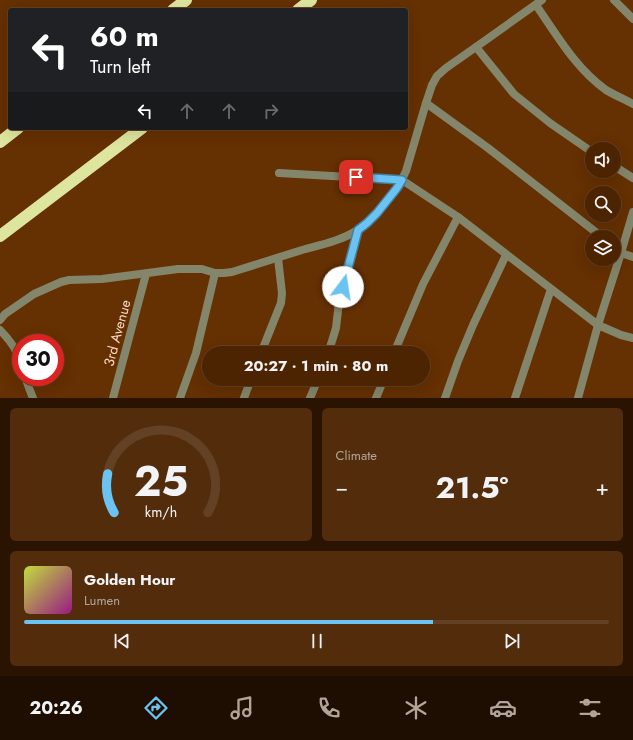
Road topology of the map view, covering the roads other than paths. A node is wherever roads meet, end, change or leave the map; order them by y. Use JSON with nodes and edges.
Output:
{"nodes":[{"id":1,"x":186,"y":0,"type":"edge"},
{"id":2,"x":311,"y":0,"type":"edge"},
{"id":3,"x":614,"y":0,"type":"edge"},
{"id":4,"x":539,"y":2,"type":"edge"},
{"id":5,"x":176,"y":8,"type":"edge"},
{"id":6,"x":301,"y":8,"type":"edge"},
{"id":7,"x":633,"y":19,"type":"edge"},
{"id":8,"x":476,"y":47,"type":"junction"},
{"id":9,"x":426,"y":102,"type":"junction"},
{"id":10,"x":633,"y":104,"type":"edge"},
{"id":11,"x":15,"y":130,"type":"edge"},
{"id":12,"x":139,"y":130,"type":"edge"},
{"id":13,"x":0,"y":142,"type":"edge"},
{"id":14,"x":585,"y":147,"type":"edge"},
{"id":15,"x":621,"y":170,"type":"edge"},
{"id":16,"x":279,"y":173,"type":"dead end"},
{"id":17,"x":633,"y":178,"type":"edge"},
{"id":18,"x":402,"y":180,"type":"junction"},
{"id":19,"x":633,"y":212,"type":"edge"},
{"id":20,"x":458,"y":217,"type":"junction"},
{"id":21,"x":358,"y":230,"type":"junction"},
{"id":22,"x":593,"y":230,"type":"edge"},
{"id":23,"x":0,"y":236,"type":"edge"},
{"id":24,"x":621,"y":253,"type":"joint"},
{"id":25,"x":506,"y":255,"type":"junction"},
{"id":26,"x":633,"y":257,"type":"edge"},
{"id":27,"x":278,"y":258,"type":"junction"},
{"id":28,"x":617,"y":266,"type":"edge"},
{"id":29,"x":215,"y":272,"type":"junction"},
{"id":30,"x":146,"y":274,"type":"junction"},
{"id":31,"x":551,"y":289,"type":"junction"},
{"id":32,"x":0,"y":320,"type":"edge"},
{"id":33,"x":598,"y":325,"type":"junction"},
{"id":34,"x":0,"y":330,"type":"edge"},
{"id":35,"x":633,"y":338,"type":"edge"},
{"id":36,"x":12,"y":346,"type":"edge"},
{"id":37,"x":265,"y":346,"type":"edge"},
{"id":38,"x":331,"y":346,"type":"edge"},
{"id":39,"x":397,"y":346,"type":"edge"},
{"id":40,"x":27,"y":386,"type":"edge"},
{"id":41,"x":248,"y":386,"type":"edge"},
{"id":42,"x":315,"y":386,"type":"edge"},
{"id":43,"x":381,"y":386,"type":"edge"},
{"id":44,"x":33,"y":398,"type":"edge"},
{"id":45,"x":113,"y":398,"type":"edge"},
{"id":46,"x":180,"y":398,"type":"edge"},
{"id":47,"x":244,"y":398,"type":"edge"},
{"id":48,"x":310,"y":398,"type":"edge"},
{"id":49,"x":376,"y":398,"type":"edge"},
{"id":50,"x":446,"y":398,"type":"edge"},
{"id":51,"x":515,"y":398,"type":"edge"},
{"id":52,"x":578,"y":398,"type":"edge"}],
"edges":[{"from":1,"to":5,"type":"highway"},
{"from":2,"to":6,"type":"highway"},
{"from":3,"to":7,"type":"street"},
{"from":4,"to":8,"type":"street"},
{"from":4,"to":10,"type":"street"},
{"from":8,"to":9,"type":"street"},
{"from":8,"to":14,"type":"street"},
{"from":9,"to":18,"type":"street"},
{"from":9,"to":22,"type":"street"},
{"from":11,"to":13,"type":"highway"},
{"from":12,"to":23,"type":"highway"},
{"from":15,"to":17,"type":"street"},
{"from":16,"to":18,"type":"street"},
{"from":18,"to":20,"type":"street"},
{"from":18,"to":21,"type":"street"},
{"from":19,"to":24,"type":"street"},
{"from":20,"to":25,"type":"street"},
{"from":20,"to":39,"type":"street"},
{"from":21,"to":27,"type":"street"},
{"from":21,"to":38,"type":"street"},
{"from":24,"to":26,"type":"street"},
{"from":25,"to":31,"type":"street"},
{"from":25,"to":50,"type":"street"},
{"from":27,"to":29,"type":"street"},
{"from":27,"to":37,"type":"street"},
{"from":28,"to":33,"type":"street"},
{"from":29,"to":30,"type":"street"},
{"from":29,"to":46,"type":"street"},
{"from":30,"to":32,"type":"street"},
{"from":30,"to":45,"type":"street","name":"3rd Avenue"},
{"from":31,"to":33,"type":"street"},
{"from":31,"to":51,"type":"street"},
{"from":33,"to":35,"type":"street"},
{"from":33,"to":52,"type":"street"},
{"from":34,"to":36,"type":"street"},
{"from":40,"to":44,"type":"street"},
{"from":41,"to":47,"type":"street"},
{"from":42,"to":48,"type":"street"},
{"from":43,"to":49,"type":"street"}]}
